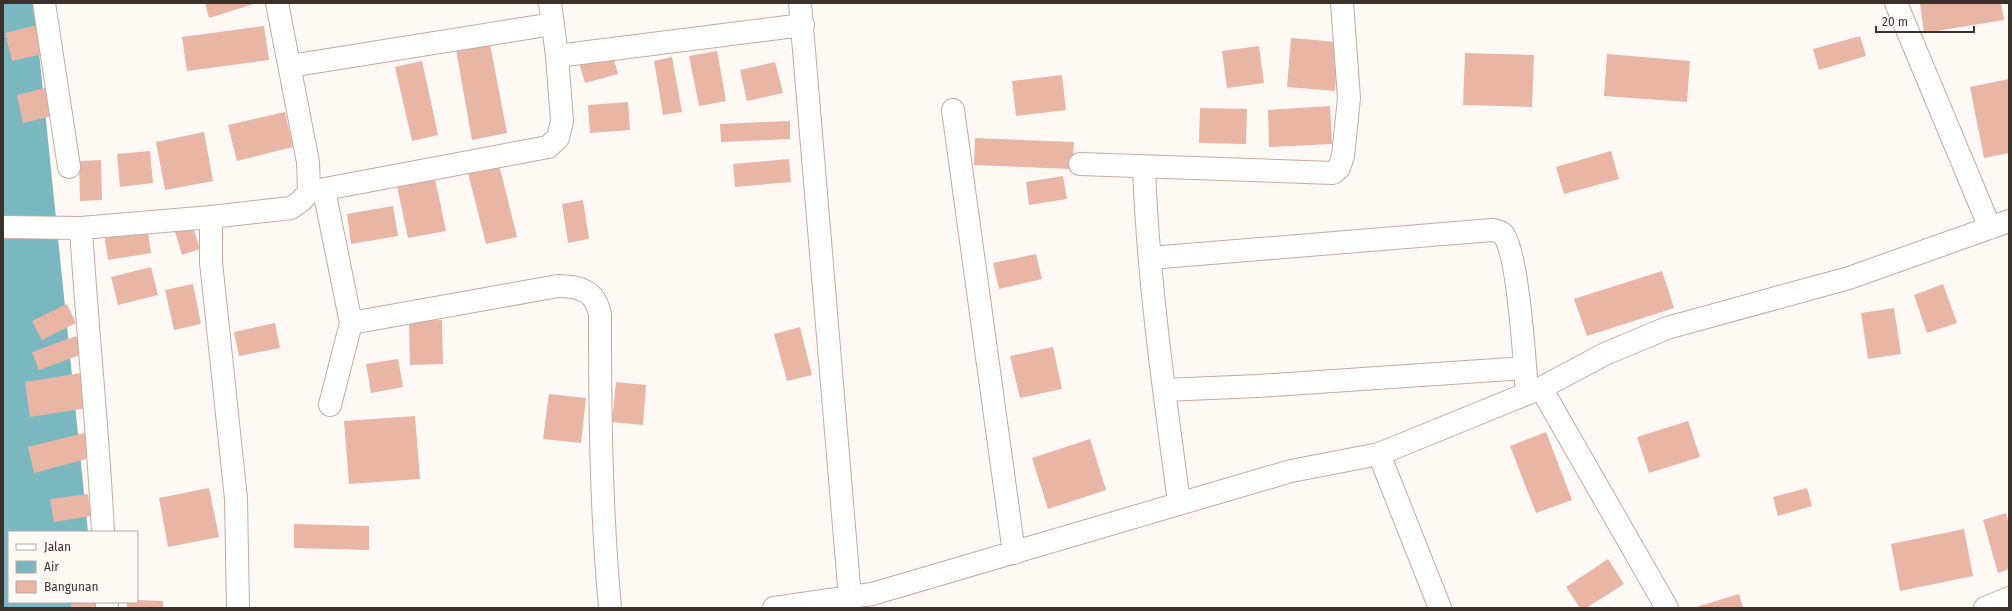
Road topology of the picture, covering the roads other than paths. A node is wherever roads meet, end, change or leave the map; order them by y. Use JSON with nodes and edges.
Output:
{"nodes":[{"id":1,"x":44,"y":3,"type":"edge"},
{"id":2,"x":277,"y":3,"type":"edge"},
{"id":3,"x":550,"y":3,"type":"edge"},
{"id":4,"x":800,"y":3,"type":"edge"},
{"id":5,"x":1342,"y":3,"type":"edge"},
{"id":6,"x":1896,"y":3,"type":"edge"},
{"id":7,"x":552,"y":24,"type":"junction"},
{"id":8,"x":803,"y":25,"type":"junction"},
{"id":9,"x":557,"y":56,"type":"junction"},
{"id":10,"x":290,"y":66,"type":"junction"},
{"id":11,"x":953,"y":110,"type":"dead end"},
{"id":12,"x":1080,"y":164,"type":"dead end"},
{"id":13,"x":69,"y":167,"type":"dead end"},
{"id":14,"x":1144,"y":167,"type":"junction"},
{"id":15,"x":316,"y":191,"type":"junction"},
{"id":16,"x":210,"y":217,"type":"junction"},
{"id":17,"x":1999,"y":224,"type":"edge"},
{"id":18,"x":3,"y":227,"type":"edge"},
{"id":19,"x":81,"y":228,"type":"junction"},
{"id":20,"x":1150,"y":258,"type":"junction"},
{"id":21,"x":351,"y":323,"type":"junction"},
{"id":22,"x":1525,"y":368,"type":"junction"},
{"id":23,"x":1164,"y":390,"type":"junction"},
{"id":24,"x":1534,"y":391,"type":"junction"},
{"id":25,"x":330,"y":405,"type":"dead end"},
{"id":26,"x":1379,"y":454,"type":"junction"},
{"id":27,"x":1179,"y":502,"type":"junction"},
{"id":28,"x":103,"y":531,"type":"edge"},
{"id":29,"x":1014,"y":553,"type":"junction"},
{"id":30,"x":850,"y":598,"type":"junction"},
{"id":31,"x":2009,"y":598,"type":"edge"},
{"id":32,"x":238,"y":608,"type":"edge"},
{"id":33,"x":610,"y":608,"type":"edge"},
{"id":34,"x":774,"y":608,"type":"edge"},
{"id":35,"x":1440,"y":608,"type":"edge"},
{"id":36,"x":1667,"y":608,"type":"edge"},
{"id":37,"x":1985,"y":608,"type":"edge"}],
"edges":[{"from":1,"to":13,"type":"street"},
{"from":2,"to":10,"type":"street"},
{"from":3,"to":7,"type":"street"},
{"from":4,"to":8,"type":"street"},
{"from":5,"to":14,"type":"street"},
{"from":6,"to":17,"type":"street"},
{"from":7,"to":9,"type":"street"},
{"from":7,"to":10,"type":"street"},
{"from":8,"to":9,"type":"street"},
{"from":8,"to":30,"type":"street"},
{"from":9,"to":15,"type":"street"},
{"from":10,"to":15,"type":"street"},
{"from":11,"to":29,"type":"street"},
{"from":12,"to":14,"type":"street"},
{"from":14,"to":20,"type":"street"},
{"from":15,"to":16,"type":"street"},
{"from":15,"to":21,"type":"street"},
{"from":16,"to":19,"type":"street"},
{"from":16,"to":32,"type":"street"},
{"from":17,"to":24,"type":"street"},
{"from":18,"to":19,"type":"street"},
{"from":19,"to":28,"type":"street"},
{"from":20,"to":22,"type":"street"},
{"from":20,"to":23,"type":"street"},
{"from":21,"to":25,"type":"street"},
{"from":21,"to":33,"type":"street"},
{"from":22,"to":23,"type":"street"},
{"from":22,"to":24,"type":"street"},
{"from":23,"to":27,"type":"street"},
{"from":24,"to":26,"type":"street"},
{"from":24,"to":36,"type":"street"},
{"from":26,"to":27,"type":"street"},
{"from":26,"to":35,"type":"street"},
{"from":27,"to":29,"type":"street"},
{"from":29,"to":30,"type":"street"},
{"from":30,"to":34,"type":"street"},
{"from":31,"to":37,"type":"street"}]}
